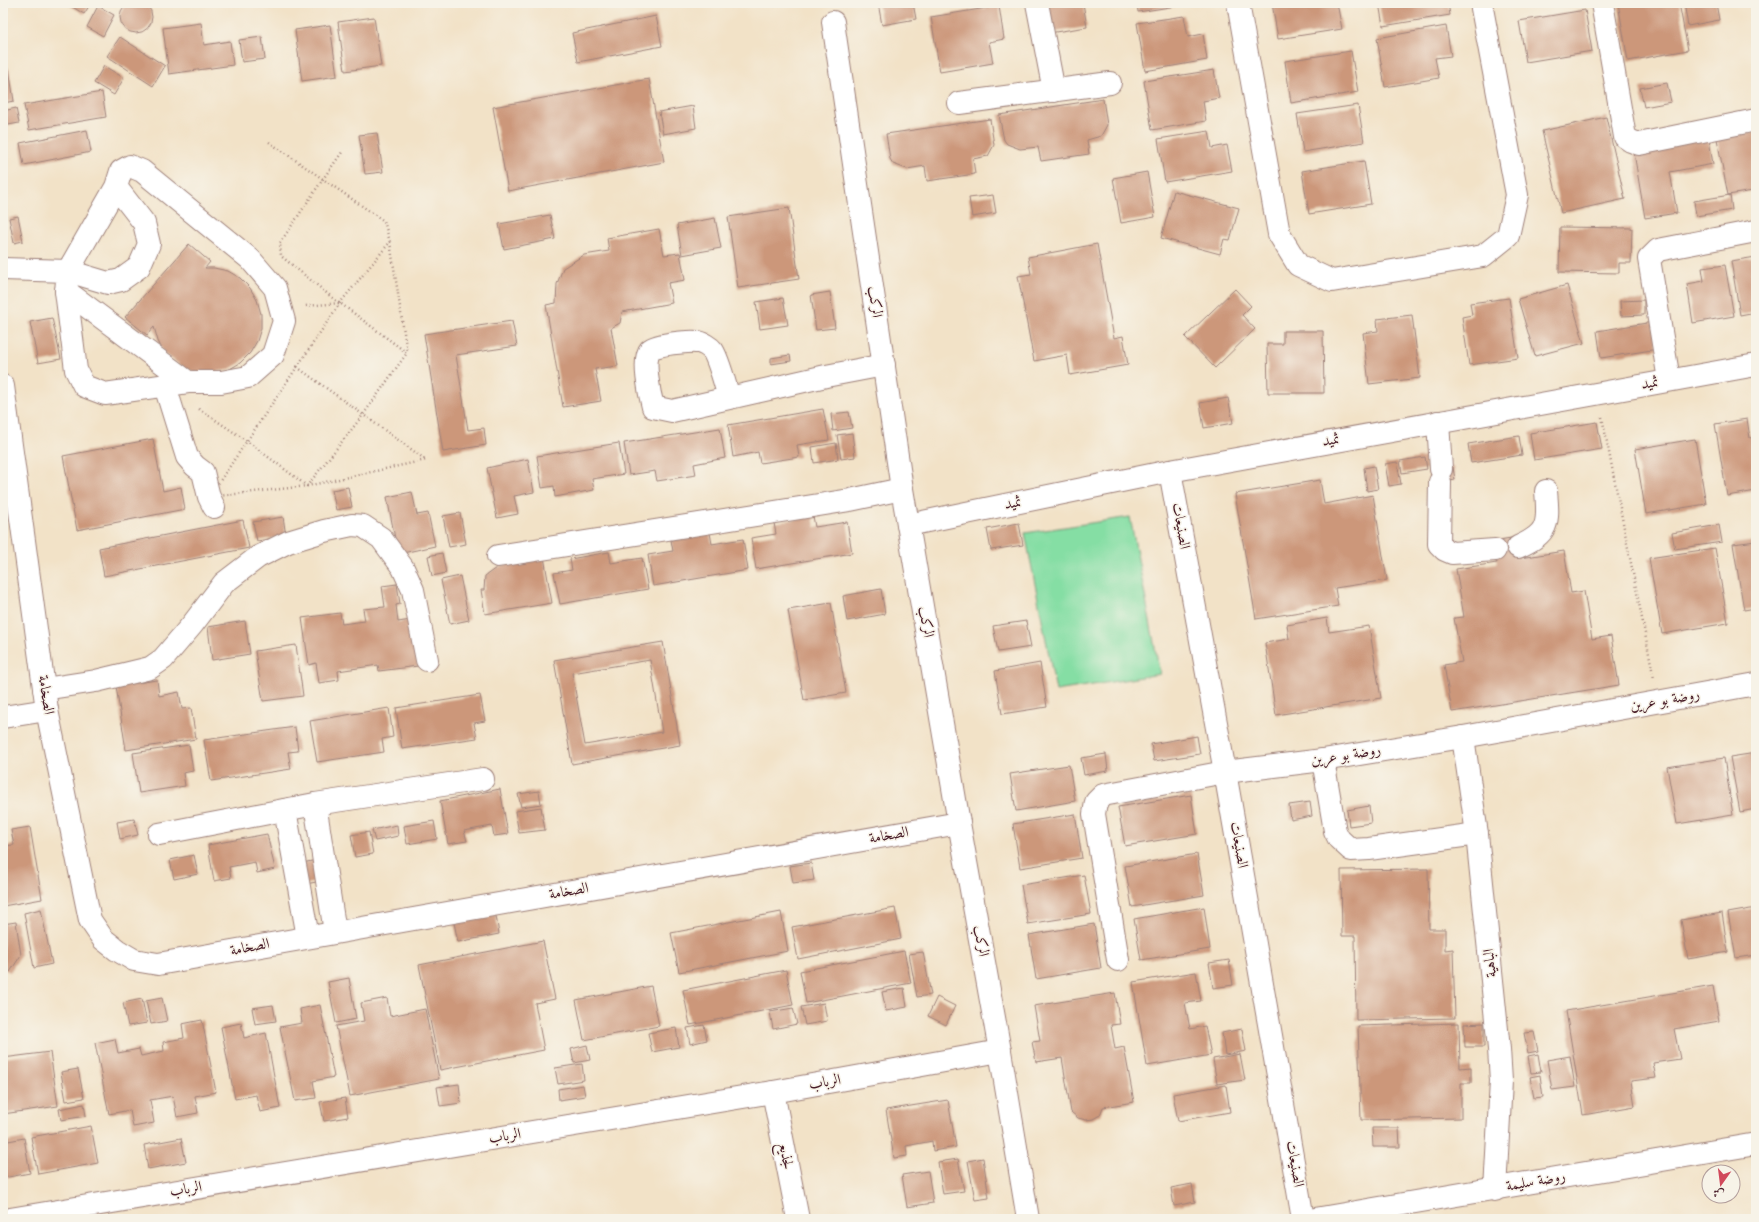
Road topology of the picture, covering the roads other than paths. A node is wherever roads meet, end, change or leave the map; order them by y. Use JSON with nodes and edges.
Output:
{"nodes":[{"id":1,"x":1037,"y":3,"type":"edge"},
{"id":2,"x":1238,"y":3,"type":"edge"},
{"id":3,"x":1481,"y":3,"type":"edge"},
{"id":4,"x":1602,"y":3,"type":"edge"},
{"id":5,"x":833,"y":22,"type":"dead end"},
{"id":6,"x":1110,"y":83,"type":"dead end"},
{"id":7,"x":1054,"y":91,"type":"junction"},
{"id":8,"x":959,"y":103,"type":"dead end"},
{"id":9,"x":1756,"y":120,"type":"edge"},
{"id":10,"x":116,"y":187,"type":"junction"},
{"id":11,"x":1756,"y":231,"type":"edge"},
{"id":12,"x":3,"y":269,"type":"edge"},
{"id":13,"x":67,"y":281,"type":"junction"},
{"id":14,"x":884,"y":365,"type":"junction"},
{"id":15,"x":1756,"y":365,"type":"edge"},
{"id":16,"x":1670,"y":380,"type":"junction"},
{"id":17,"x":188,"y":382,"type":"junction"},
{"id":18,"x":3,"y":386,"type":"edge"},
{"id":19,"x":165,"y":386,"type":"junction"},
{"id":20,"x":729,"y":398,"type":"dead end"},
{"id":21,"x":1438,"y":422,"type":"junction"},
{"id":22,"x":1170,"y":471,"type":"junction"},
{"id":23,"x":902,"y":489,"type":"junction"},
{"id":24,"x":1546,"y":492,"type":"dead end"},
{"id":25,"x":211,"y":502,"type":"road end"},
{"id":26,"x":908,"y":525,"type":"junction"},
{"id":27,"x":1518,"y":547,"type":"dead end"},
{"id":28,"x":1495,"y":550,"type":"dead end"},
{"id":29,"x":498,"y":556,"type":"dead end"},
{"id":30,"x":427,"y":660,"type":"dead end"},
{"id":31,"x":1756,"y":684,"type":"edge"},
{"id":32,"x":45,"y":699,"type":"junction"},
{"id":33,"x":3,"y":717,"type":"edge"},
{"id":34,"x":1463,"y":737,"type":"junction"},
{"id":35,"x":1323,"y":760,"type":"junction"},
{"id":36,"x":1225,"y":772,"type":"junction"},
{"id":37,"x":483,"y":779,"type":"dead end"},
{"id":38,"x":315,"y":804,"type":"junction"},
{"id":39,"x":285,"y":810,"type":"junction"},
{"id":40,"x":959,"y":824,"type":"junction"},
{"id":41,"x":159,"y":834,"type":"dead end"},
{"id":42,"x":1477,"y":834,"type":"junction"},
{"id":43,"x":335,"y":932,"type":"junction"},
{"id":44,"x":308,"y":937,"type":"junction"},
{"id":45,"x":1118,"y":960,"type":"dead end"},
{"id":46,"x":1000,"y":1051,"type":"junction"},
{"id":47,"x":773,"y":1092,"type":"junction"},
{"id":48,"x":1756,"y":1144,"type":"edge"},
{"id":49,"x":1495,"y":1190,"type":"junction"},
{"id":50,"x":10,"y":1219,"type":"edge"},
{"id":51,"x":798,"y":1219,"type":"edge"},
{"id":52,"x":1028,"y":1219,"type":"edge"},
{"id":53,"x":1303,"y":1219,"type":"edge"},
{"id":54,"x":1315,"y":1219,"type":"edge"}],
"edges":[{"from":1,"to":7,"type":"street"},
{"from":2,"to":3,"type":"street"},
{"from":4,"to":9,"type":"street"},
{"from":5,"to":14,"type":"street","name":"الركب"},
{"from":6,"to":7,"type":"street"},
{"from":7,"to":8,"type":"street"},
{"from":10,"to":13,"type":"street"},
{"from":10,"to":13,"type":"street"},
{"from":10,"to":17,"type":"street"},
{"from":11,"to":16,"type":"street"},
{"from":12,"to":13,"type":"street"},
{"from":13,"to":17,"type":"street"},
{"from":13,"to":19,"type":"street"},
{"from":14,"to":20,"type":"street"},
{"from":14,"to":23,"type":"street","name":"الركب"},
{"from":15,"to":16,"type":"street","name":"ثميد"},
{"from":16,"to":21,"type":"street","name":"ثميد"},
{"from":17,"to":19,"type":"street"},
{"from":18,"to":32,"type":"street","name":"الصخامة"},
{"from":19,"to":25,"type":"street"},
{"from":21,"to":22,"type":"street","name":"ثميد"},
{"from":21,"to":28,"type":"street"},
{"from":22,"to":26,"type":"street","name":"ثميد"},
{"from":22,"to":36,"type":"street","name":"الصنيعات"},
{"from":23,"to":26,"type":"street","name":"الركب"},
{"from":23,"to":29,"type":"street"},
{"from":24,"to":27,"type":"street"},
{"from":26,"to":40,"type":"street","name":"الركب"},
{"from":30,"to":32,"type":"street"},
{"from":31,"to":34,"type":"street","name":"روضة بو عرين"},
{"from":32,"to":33,"type":"street"},
{"from":32,"to":44,"type":"street","name":"الصخامة"},
{"from":34,"to":35,"type":"street","name":"روضة بو عرين"},
{"from":34,"to":42,"type":"street","name":"الباهية"},
{"from":35,"to":36,"type":"street","name":"روضة بو عرين"},
{"from":35,"to":42,"type":"street"},
{"from":36,"to":45,"type":"street","name":"روضة بو عرين"},
{"from":36,"to":53,"type":"street","name":"الصنيعات"},
{"from":37,"to":38,"type":"street"},
{"from":38,"to":39,"type":"street"},
{"from":38,"to":43,"type":"street"},
{"from":39,"to":41,"type":"street"},
{"from":39,"to":44,"type":"street"},
{"from":40,"to":43,"type":"street","name":"الصخامة"},
{"from":40,"to":46,"type":"street","name":"الركب"},
{"from":42,"to":49,"type":"street","name":"الباهية"},
{"from":43,"to":44,"type":"street","name":"الصخامة"},
{"from":46,"to":47,"type":"street","name":"الرباب"},
{"from":46,"to":52,"type":"street","name":"الركب"},
{"from":47,"to":50,"type":"street","name":"الرباب"},
{"from":47,"to":51,"type":"street","name":"لجذيع"},
{"from":48,"to":49,"type":"street","name":"روضة سليمة"},
{"from":49,"to":54,"type":"street","name":"روضة سليمة"}]}
